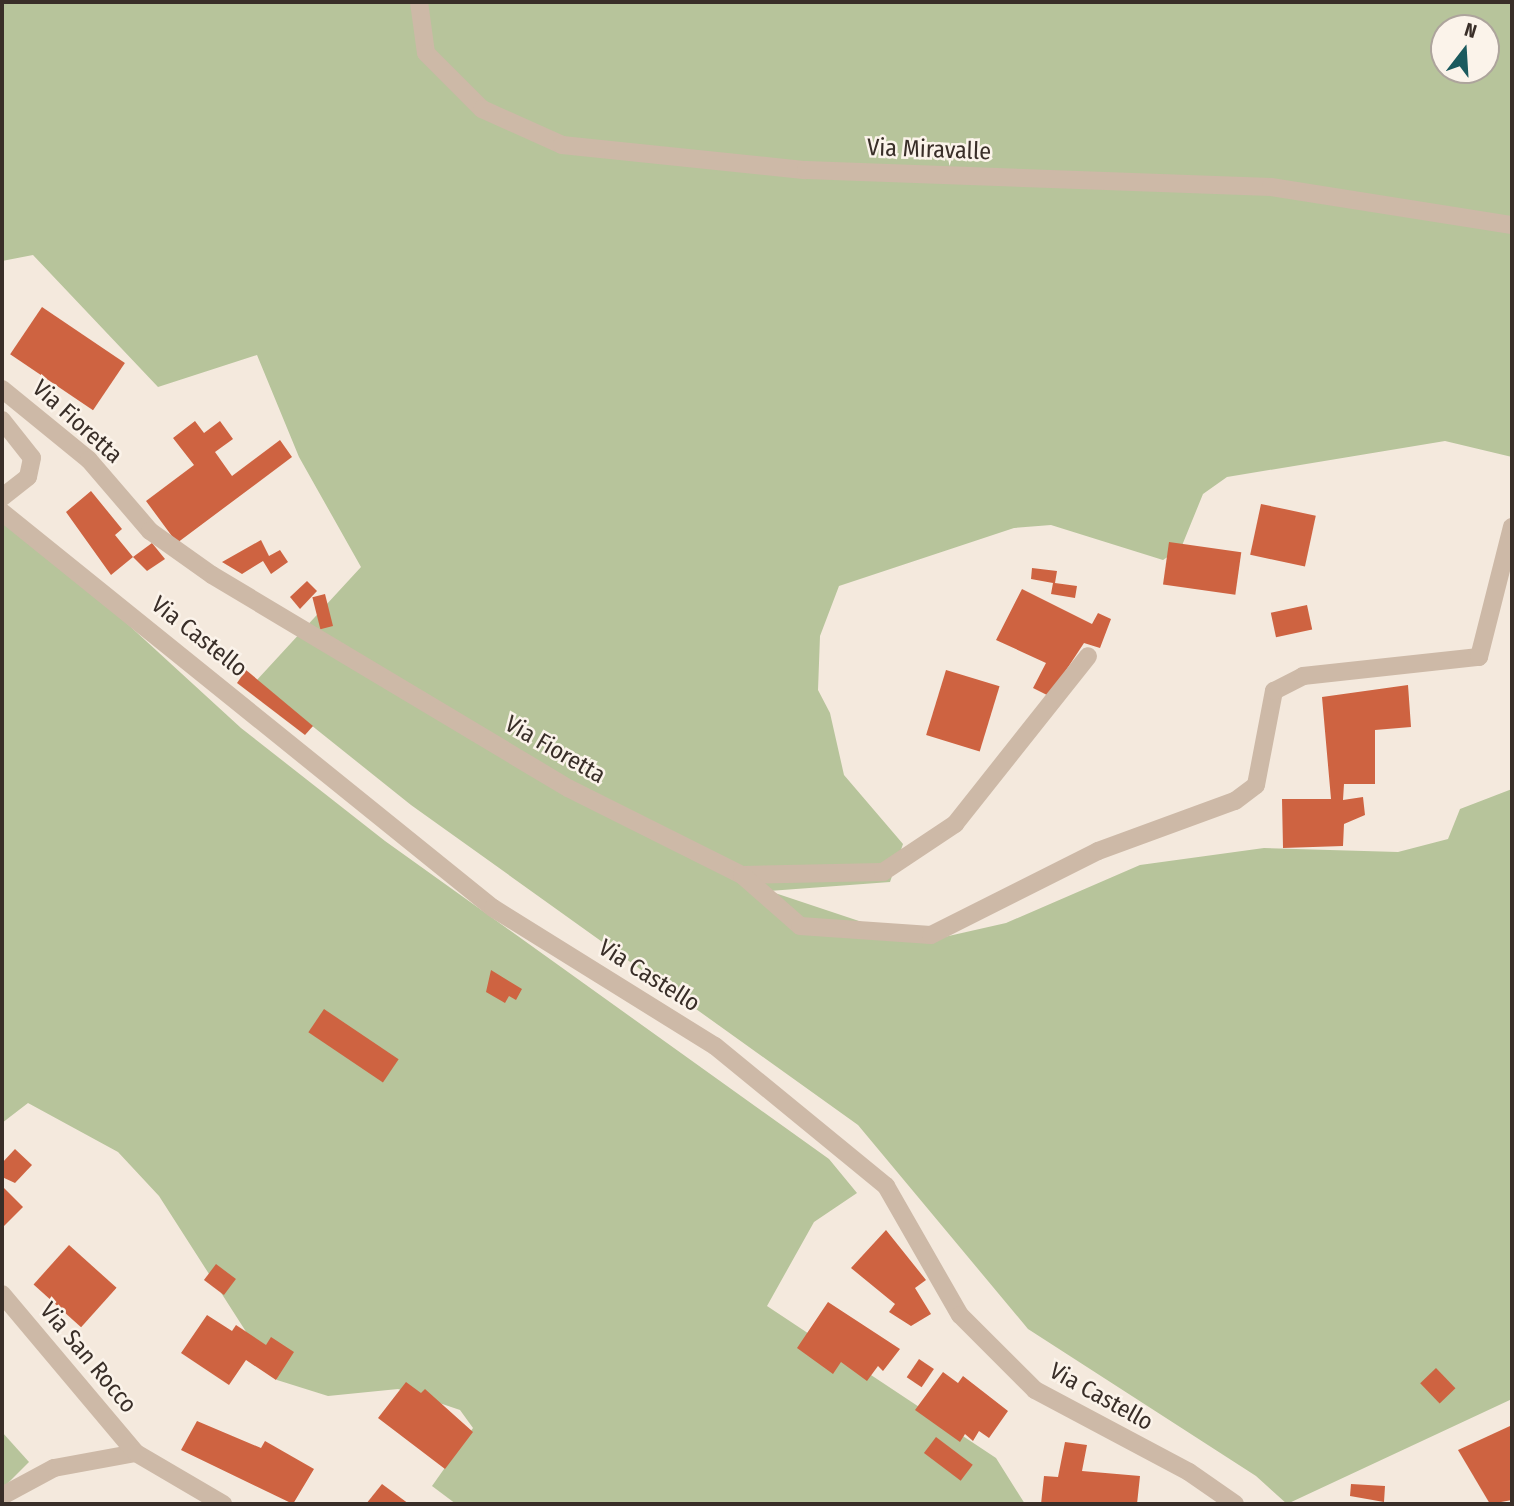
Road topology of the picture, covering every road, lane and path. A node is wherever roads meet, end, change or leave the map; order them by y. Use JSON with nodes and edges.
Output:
{"nodes":[{"id":1,"x":419,"y":2,"type":"edge"},
{"id":2,"x":1512,"y":225,"type":"edge"},
{"id":3,"x":2,"y":389,"type":"edge"},
{"id":4,"x":2,"y":420,"type":"edge"},
{"id":5,"x":2,"y":496,"type":"edge"},
{"id":6,"x":2,"y":512,"type":"edge"},
{"id":7,"x":1512,"y":527,"type":"edge"},
{"id":8,"x":1088,"y":656,"type":"dead end"},
{"id":9,"x":742,"y":875,"type":"junction"},
{"id":10,"x":2,"y":1294,"type":"edge"},
{"id":11,"x":136,"y":1453,"type":"junction"},
{"id":12,"x":2,"y":1496,"type":"edge"},
{"id":13,"x":223,"y":1504,"type":"edge"},
{"id":14,"x":1236,"y":1504,"type":"edge"}],
"edges":[{"from":1,"to":2,"type":"street","name":"Via Miravalle"},
{"from":3,"to":9,"type":"street","name":"Via Fioretta"},
{"from":4,"to":5,"type":"street"},
{"from":6,"to":14,"type":"street","name":"Via Castello"},
{"from":7,"to":9,"type":"street"},
{"from":8,"to":9,"type":"street","name":"Via Fioretta"},
{"from":10,"to":11,"type":"street","name":"Via San Rocco"},
{"from":11,"to":12,"type":"street","name":"Via San Rocco"},
{"from":11,"to":13,"type":"street","name":"Via San Rocco"}]}
